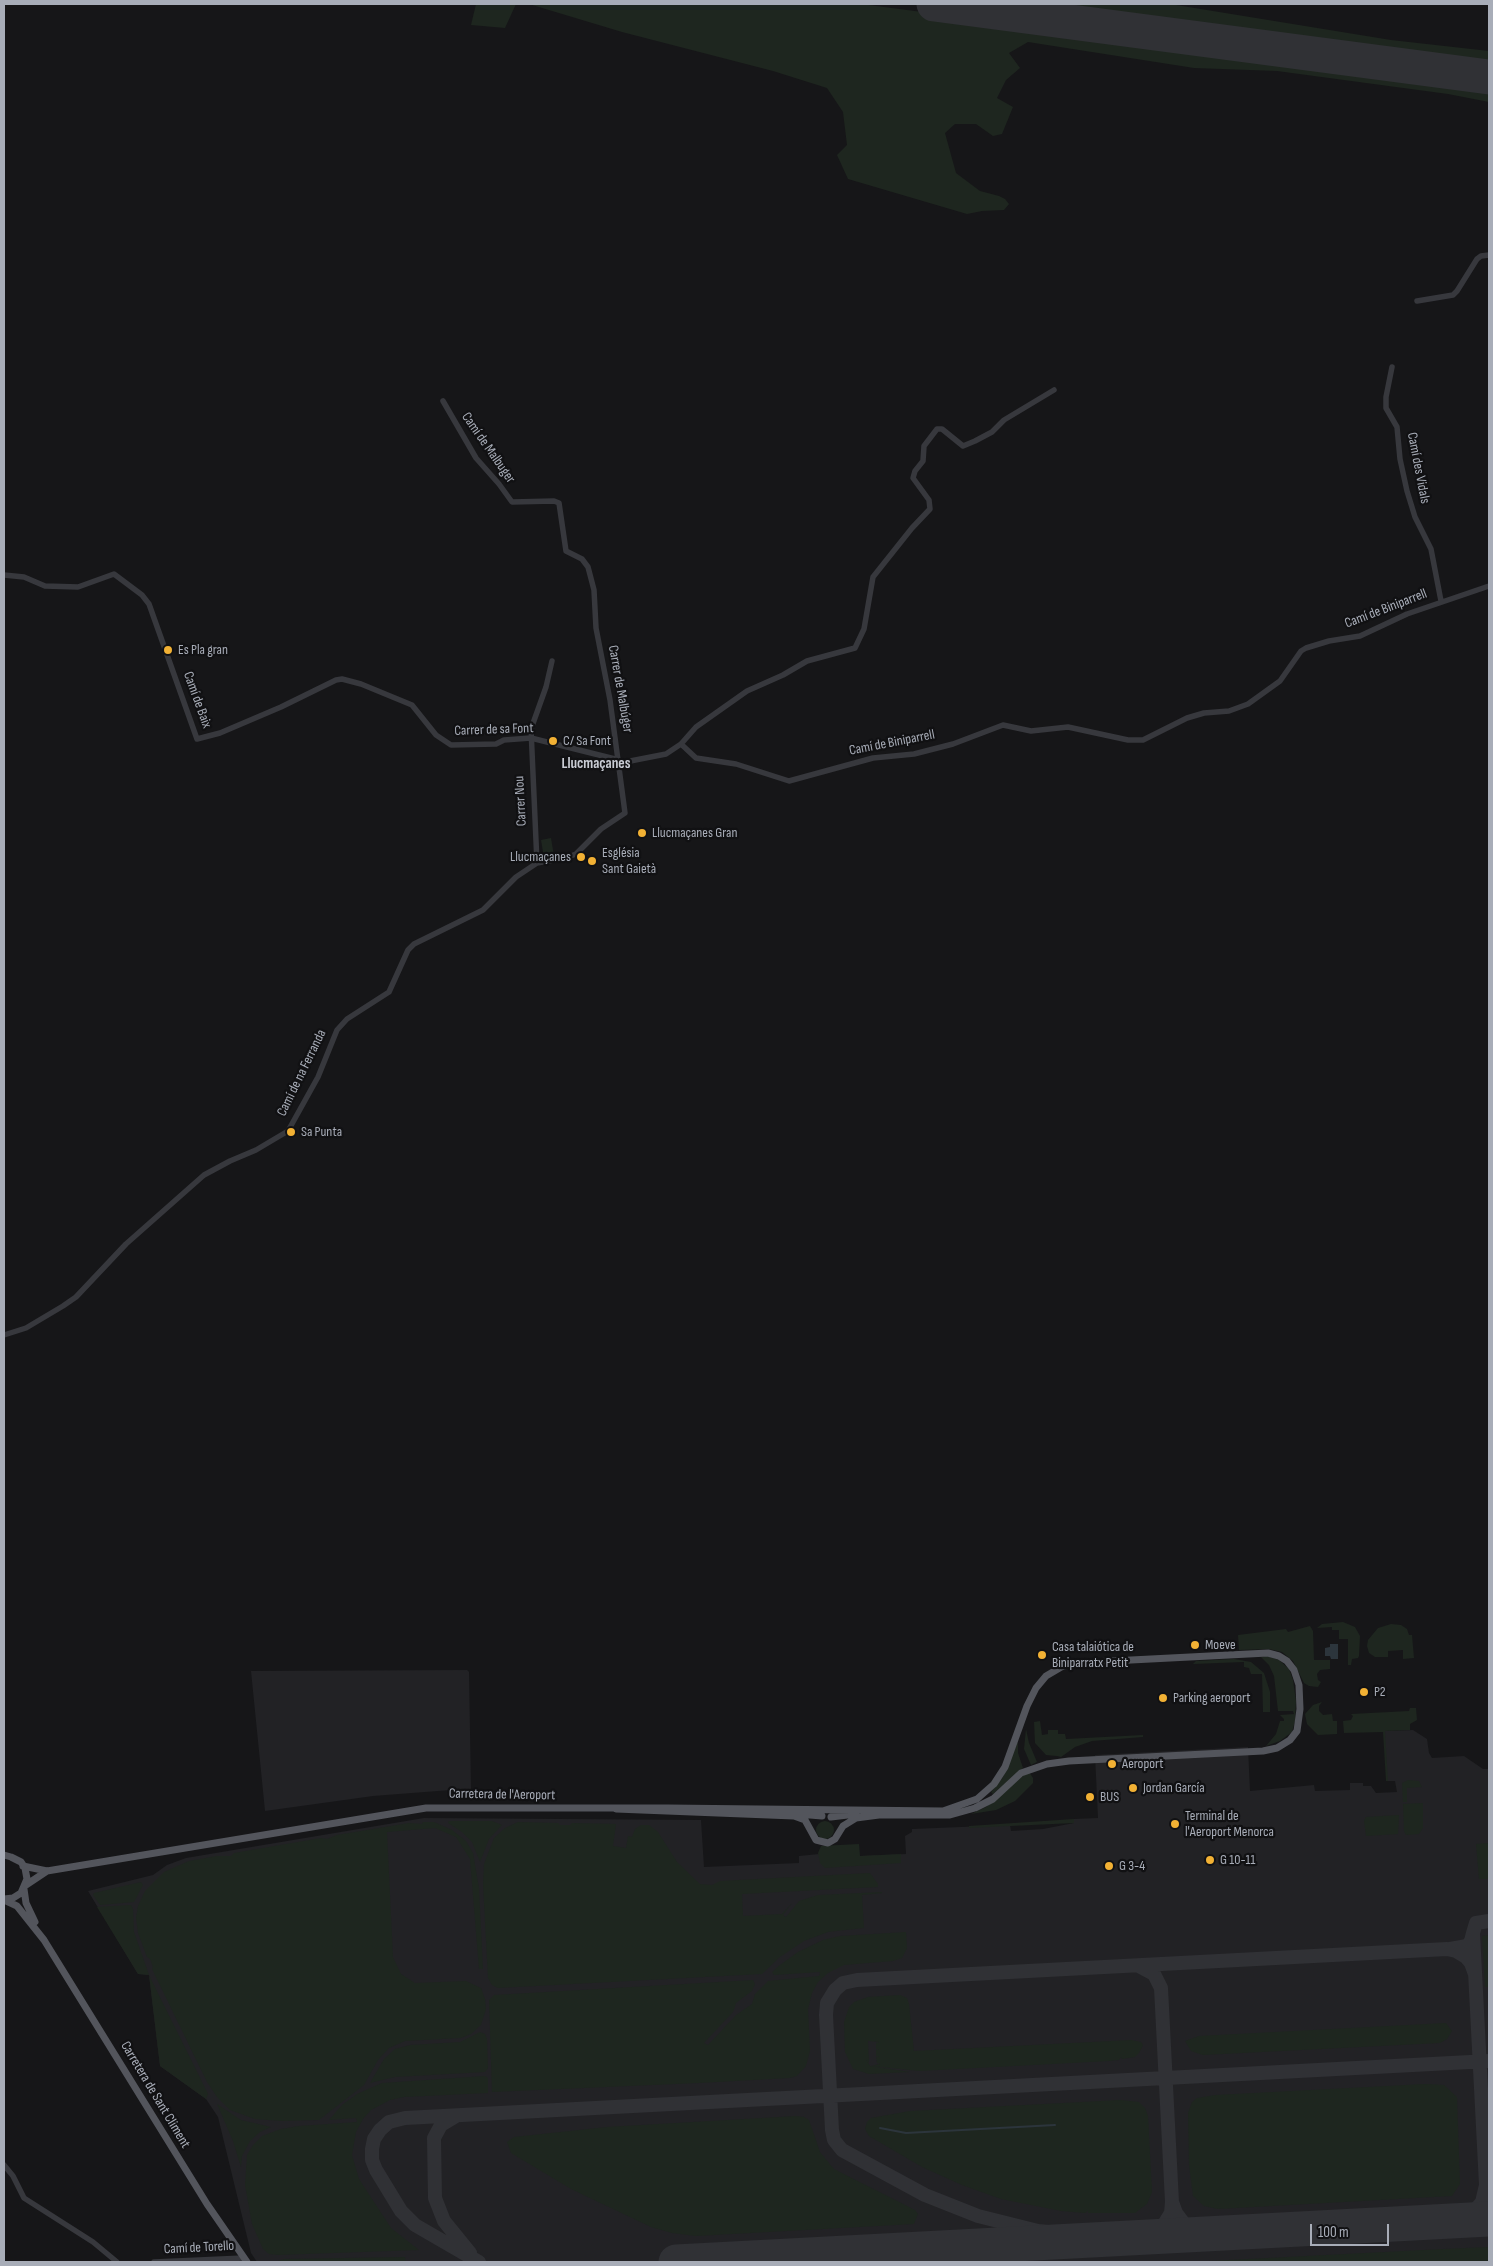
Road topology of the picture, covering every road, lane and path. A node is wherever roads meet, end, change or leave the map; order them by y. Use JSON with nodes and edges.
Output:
{"nodes":[{"id":1,"x":1489,"y":255,"type":"edge"},
{"id":2,"x":1417,"y":301,"type":"dead end"},
{"id":3,"x":1392,"y":367,"type":"dead end"},
{"id":4,"x":1054,"y":390,"type":"dead end"},
{"id":5,"x":443,"y":401,"type":"dead end"},
{"id":6,"x":4,"y":574,"type":"edge"},
{"id":7,"x":1489,"y":586,"type":"edge"},
{"id":8,"x":1441,"y":601,"type":"junction"},
{"id":9,"x":596,"y":628,"type":"joint"},
{"id":10,"x":552,"y":661,"type":"dead end"},
{"id":11,"x":432,"y":730,"type":"joint"},
{"id":12,"x":531,"y":738,"type":"junction"},
{"id":13,"x":681,"y":744,"type":"junction"},
{"id":14,"x":620,"y":762,"type":"junction"},
{"id":15,"x":537,"y":863,"type":"junction"},
{"id":16,"x":4,"y":1334,"type":"edge"},
{"id":17,"x":745,"y":1808,"type":"junction"},
{"id":18,"x":616,"y":1809,"type":"junction"},
{"id":19,"x":881,"y":1811,"type":"junction"},
{"id":20,"x":822,"y":1816,"type":"junction"},
{"id":21,"x":831,"y":1817,"type":"junction"},
{"id":22,"x":812,"y":1832,"type":"junction"},
{"id":23,"x":839,"y":1834,"type":"junction"},
{"id":24,"x":4,"y":1856,"type":"edge"},
{"id":25,"x":23,"y":1866,"type":"junction"},
{"id":26,"x":47,"y":1871,"type":"junction"},
{"id":27,"x":25,"y":1887,"type":"junction"},
{"id":28,"x":4,"y":1900,"type":"edge"},
{"id":29,"x":44,"y":1940,"type":"junction"},
{"id":30,"x":4,"y":2165,"type":"edge"},
{"id":31,"x":246,"y":2260,"type":"edge"},
{"id":32,"x":117,"y":2262,"type":"edge"},
{"id":33,"x":154,"y":2262,"type":"edge"},
{"id":34,"x":169,"y":2262,"type":"edge"}],
"edges":[{"from":1,"to":2,"type":"street"},
{"from":3,"to":8,"type":"street","name":"Camí des Vidals"},
{"from":4,"to":13,"type":"street","name":"Carrer de sa Font"},
{"from":5,"to":9,"type":"street","name":"Camí de Malbuger"},
{"from":6,"to":11,"type":"street","name":"Camí de Baix"},
{"from":7,"to":8,"type":"street","name":"Camí de Biniparrell"},
{"from":8,"to":13,"type":"street","name":"Camí de Biniparrell"},
{"from":9,"to":14,"type":"street","name":"Carrer de Malbúger"},
{"from":10,"to":12,"type":"street","name":"Carrer Nou"},
{"from":11,"to":12,"type":"street","name":"Carrer de sa Font"},
{"from":12,"to":14,"type":"street","name":"Carrer de sa Font"},
{"from":12,"to":15,"type":"street","name":"Carrer Nou"},
{"from":13,"to":14,"type":"street","name":"Carrer de sa Font"},
{"from":14,"to":15,"type":"street","name":"Carrer de Malbúger"},
{"from":15,"to":16,"type":"street","name":"Camí de na Ferranda"},
{"from":17,"to":18,"type":"main road","name":"Carretera de l'Aeroport"},
{"from":17,"to":19,"type":"main road","name":"Carretera de l'Aeroport"},
{"from":17,"to":20,"type":"main road"},
{"from":18,"to":22,"type":"main road"},
{"from":18,"to":26,"type":"main road","name":"Carretera de l'Aeroport"},
{"from":19,"to":21,"type":"main road"},
{"from":19,"to":23,"type":"main road","name":"Carretera de l'Aeroport"},
{"from":20,"to":21,"type":"main road"},
{"from":20,"to":22,"type":"main road"},
{"from":21,"to":23,"type":"main road"},
{"from":22,"to":23,"type":"main road"},
{"from":24,"to":25,"type":"main road","name":"Carretera de l'Aeroport"},
{"from":25,"to":26,"type":"main road","name":"Carretera de l'Aeroport"},
{"from":25,"to":27,"type":"main road"},
{"from":26,"to":27,"type":"main road","name":"Carretera de l'Aeroport"},
{"from":27,"to":28,"type":"main road","name":"Carretera de l'Aeroport"},
{"from":27,"to":29,"type":"main road"},
{"from":28,"to":29,"type":"main road"},
{"from":29,"to":31,"type":"main road","name":"Carretera de Sant Climent"},
{"from":30,"to":32,"type":"street"},
{"from":31,"to":34,"type":"street","name":"Camí de Torello"},
{"from":33,"to":34,"type":"street","name":"Camí de Torello"}]}
